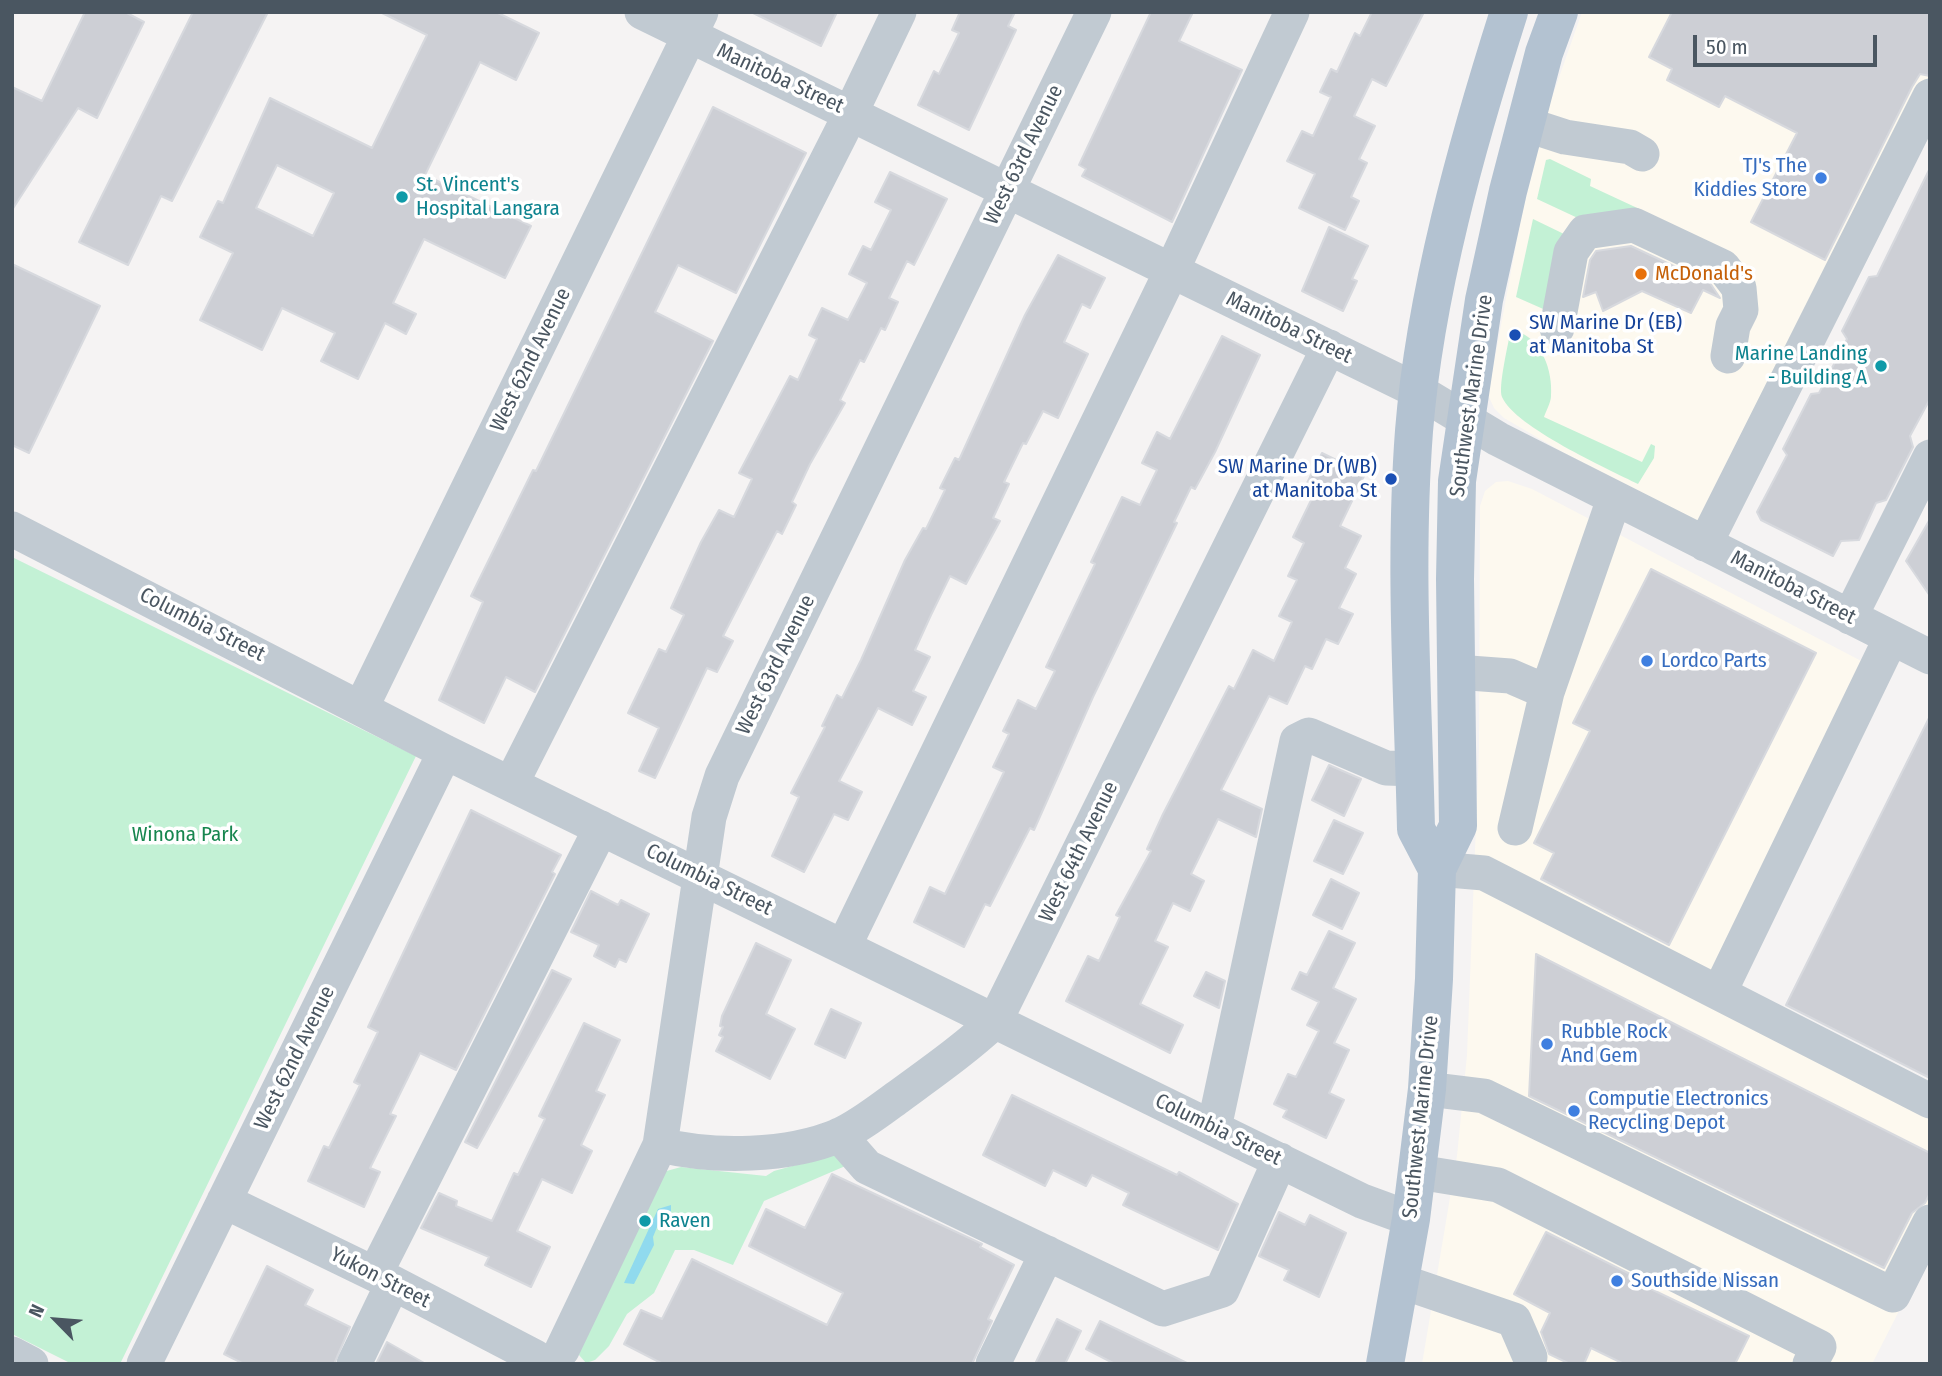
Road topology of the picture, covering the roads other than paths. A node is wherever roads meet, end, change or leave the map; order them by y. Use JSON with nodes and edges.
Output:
{"nodes":[{"id":1,"x":642,"y":12,"type":"edge"},
{"id":2,"x":899,"y":12,"type":"edge"},
{"id":3,"x":1094,"y":12,"type":"edge"},
{"id":4,"x":1293,"y":12,"type":"edge"},
{"id":5,"x":1509,"y":12,"type":"edge"},
{"id":6,"x":1559,"y":12,"type":"edge"},
{"id":7,"x":695,"y":24,"type":"edge"},
{"id":8,"x":1930,"y":96,"type":"edge"},
{"id":9,"x":850,"y":112,"type":"junction"},
{"id":10,"x":1525,"y":124,"type":"junction"},
{"id":11,"x":1642,"y":154,"type":"dead end"},
{"id":12,"x":1007,"y":190,"type":"junction"},
{"id":13,"x":1172,"y":270,"type":"junction"},
{"id":14,"x":1557,"y":328,"type":"dead end"},
{"id":15,"x":1329,"y":347,"type":"junction"},
{"id":16,"x":1728,"y":356,"type":"dead end"},
{"id":17,"x":1420,"y":391,"type":"junction"},
{"id":18,"x":1465,"y":419,"type":"junction"},
{"id":19,"x":1930,"y":457,"type":"edge"},
{"id":20,"x":1614,"y":499,"type":"junction"},
{"id":21,"x":12,"y":529,"type":"edge"},
{"id":22,"x":1705,"y":544,"type":"junction"},
{"id":23,"x":1850,"y":617,"type":"junction"},
{"id":24,"x":1891,"y":638,"type":"junction"},
{"id":25,"x":1930,"y":657,"type":"edge"},
{"id":26,"x":1455,"y":672,"type":"junction"},
{"id":27,"x":1547,"y":692,"type":"junction"},
{"id":28,"x":361,"y":708,"type":"junction"},
{"id":29,"x":445,"y":752,"type":"junction"},
{"id":30,"x":1415,"y":769,"type":"junction"},
{"id":31,"x":510,"y":784,"type":"junction"},
{"id":32,"x":601,"y":828,"type":"junction"},
{"id":33,"x":1515,"y":828,"type":"dead end"},
{"id":34,"x":1437,"y":869,"type":"junction"},
{"id":35,"x":699,"y":876,"type":"junction"},
{"id":36,"x":844,"y":946,"type":"junction"},
{"id":37,"x":1719,"y":993,"type":"junction"},
{"id":38,"x":995,"y":1021,"type":"junction"},
{"id":39,"x":1427,"y":1089,"type":"junction"},
{"id":40,"x":1930,"y":1101,"type":"edge"},
{"id":41,"x":1214,"y":1128,"type":"junction"},
{"id":42,"x":839,"y":1135,"type":"junction"},
{"id":43,"x":660,"y":1145,"type":"junction"},
{"id":44,"x":1280,"y":1160,"type":"junction"},
{"id":45,"x":1418,"y":1172,"type":"junction"},
{"id":46,"x":224,"y":1200,"type":"junction"},
{"id":47,"x":1411,"y":1219,"type":"junction"},
{"id":48,"x":1930,"y":1222,"type":"edge"},
{"id":49,"x":1047,"y":1253,"type":"junction"},
{"id":50,"x":384,"y":1279,"type":"junction"},
{"id":51,"x":1400,"y":1281,"type":"junction"},
{"id":52,"x":12,"y":1354,"type":"edge"},
{"id":53,"x":550,"y":1359,"type":"edge"},
{"id":54,"x":1534,"y":1361,"type":"edge"},
{"id":55,"x":31,"y":1364,"type":"edge"},
{"id":56,"x":144,"y":1364,"type":"edge"},
{"id":57,"x":354,"y":1364,"type":"edge"},
{"id":58,"x":993,"y":1364,"type":"edge"},
{"id":59,"x":1385,"y":1364,"type":"edge"},
{"id":60,"x":1810,"y":1364,"type":"edge"}],
"edges":[{"from":1,"to":7,"type":"street","name":"Manitoba Street"},
{"from":2,"to":9,"type":"street"},
{"from":3,"to":12,"type":"street","name":"West 63rd Avenue"},
{"from":4,"to":13,"type":"street"},
{"from":5,"to":17,"type":"main road","name":"Southwest Marine Drive"},
{"from":6,"to":10,"type":"main road","name":"Southwest Marine Drive"},
{"from":7,"to":9,"type":"street","name":"Manitoba Street"},
{"from":7,"to":28,"type":"street","name":"West 62nd Avenue"},
{"from":8,"to":22,"type":"street"},
{"from":9,"to":12,"type":"street","name":"Manitoba Street"},
{"from":9,"to":31,"type":"street"},
{"from":10,"to":11,"type":"street"},
{"from":10,"to":18,"type":"main road","name":"Southwest Marine Drive"},
{"from":12,"to":13,"type":"street","name":"Manitoba Street"},
{"from":12,"to":35,"type":"street","name":"West 63rd Avenue"},
{"from":13,"to":15,"type":"street","name":"Manitoba Street"},
{"from":13,"to":36,"type":"street"},
{"from":14,"to":16,"type":"street"},
{"from":15,"to":17,"type":"street","name":"Manitoba Street"},
{"from":15,"to":38,"type":"street","name":"West 64th Avenue"},
{"from":17,"to":18,"type":"street","name":"Manitoba Street"},
{"from":17,"to":30,"type":"main road","name":"Southwest Marine Drive"},
{"from":18,"to":20,"type":"street","name":"Manitoba Street"},
{"from":18,"to":26,"type":"main road","name":"Southwest Marine Drive"},
{"from":19,"to":23,"type":"street"},
{"from":20,"to":22,"type":"street","name":"Manitoba Street"},
{"from":20,"to":27,"type":"street"},
{"from":21,"to":28,"type":"street","name":"Columbia Street"},
{"from":22,"to":23,"type":"street","name":"Manitoba Street"},
{"from":23,"to":24,"type":"street","name":"Manitoba Street"},
{"from":24,"to":25,"type":"street","name":"Manitoba Street"},
{"from":24,"to":37,"type":"street"},
{"from":26,"to":27,"type":"street"},
{"from":26,"to":34,"type":"main road","name":"Southwest Marine Drive"},
{"from":27,"to":33,"type":"street"},
{"from":28,"to":29,"type":"street","name":"Columbia Street"},
{"from":29,"to":31,"type":"street","name":"Columbia Street"},
{"from":29,"to":46,"type":"street","name":"West 62nd Avenue"},
{"from":30,"to":34,"type":"main road","name":"Southwest Marine Drive"},
{"from":30,"to":41,"type":"street"},
{"from":31,"to":32,"type":"street","name":"Columbia Street"},
{"from":32,"to":35,"type":"street","name":"Columbia Street"},
{"from":32,"to":50,"type":"street"},
{"from":34,"to":37,"type":"street"},
{"from":34,"to":39,"type":"main road","name":"Southwest Marine Drive"},
{"from":35,"to":36,"type":"street","name":"Columbia Street"},
{"from":35,"to":43,"type":"street","name":"West 63rd Avenue"},
{"from":36,"to":38,"type":"street","name":"Columbia Street"},
{"from":37,"to":40,"type":"street"},
{"from":38,"to":41,"type":"street","name":"Columbia Street"},
{"from":38,"to":42,"type":"street","name":"West 64th Avenue"},
{"from":39,"to":45,"type":"main road","name":"Southwest Marine Drive"},
{"from":39,"to":48,"type":"street"},
{"from":41,"to":44,"type":"street","name":"Columbia Street"},
{"from":42,"to":43,"type":"street","name":"West 64th Avenue"},
{"from":42,"to":49,"type":"street"},
{"from":43,"to":53,"type":"street","name":"West 63rd Avenue"},
{"from":44,"to":47,"type":"street","name":"Columbia Street"},
{"from":44,"to":49,"type":"street"},
{"from":45,"to":47,"type":"main road","name":"Southwest Marine Drive"},
{"from":45,"to":60,"type":"street"},
{"from":46,"to":50,"type":"street","name":"Yukon Street"},
{"from":46,"to":56,"type":"street","name":"West 62nd Avenue"},
{"from":47,"to":51,"type":"main road","name":"Southwest Marine Drive"},
{"from":49,"to":58,"type":"street"},
{"from":50,"to":53,"type":"street","name":"Yukon Street"},
{"from":50,"to":57,"type":"street"},
{"from":51,"to":54,"type":"street"},
{"from":51,"to":59,"type":"main road","name":"Southwest Marine Drive"},
{"from":52,"to":55,"type":"street"}]}
